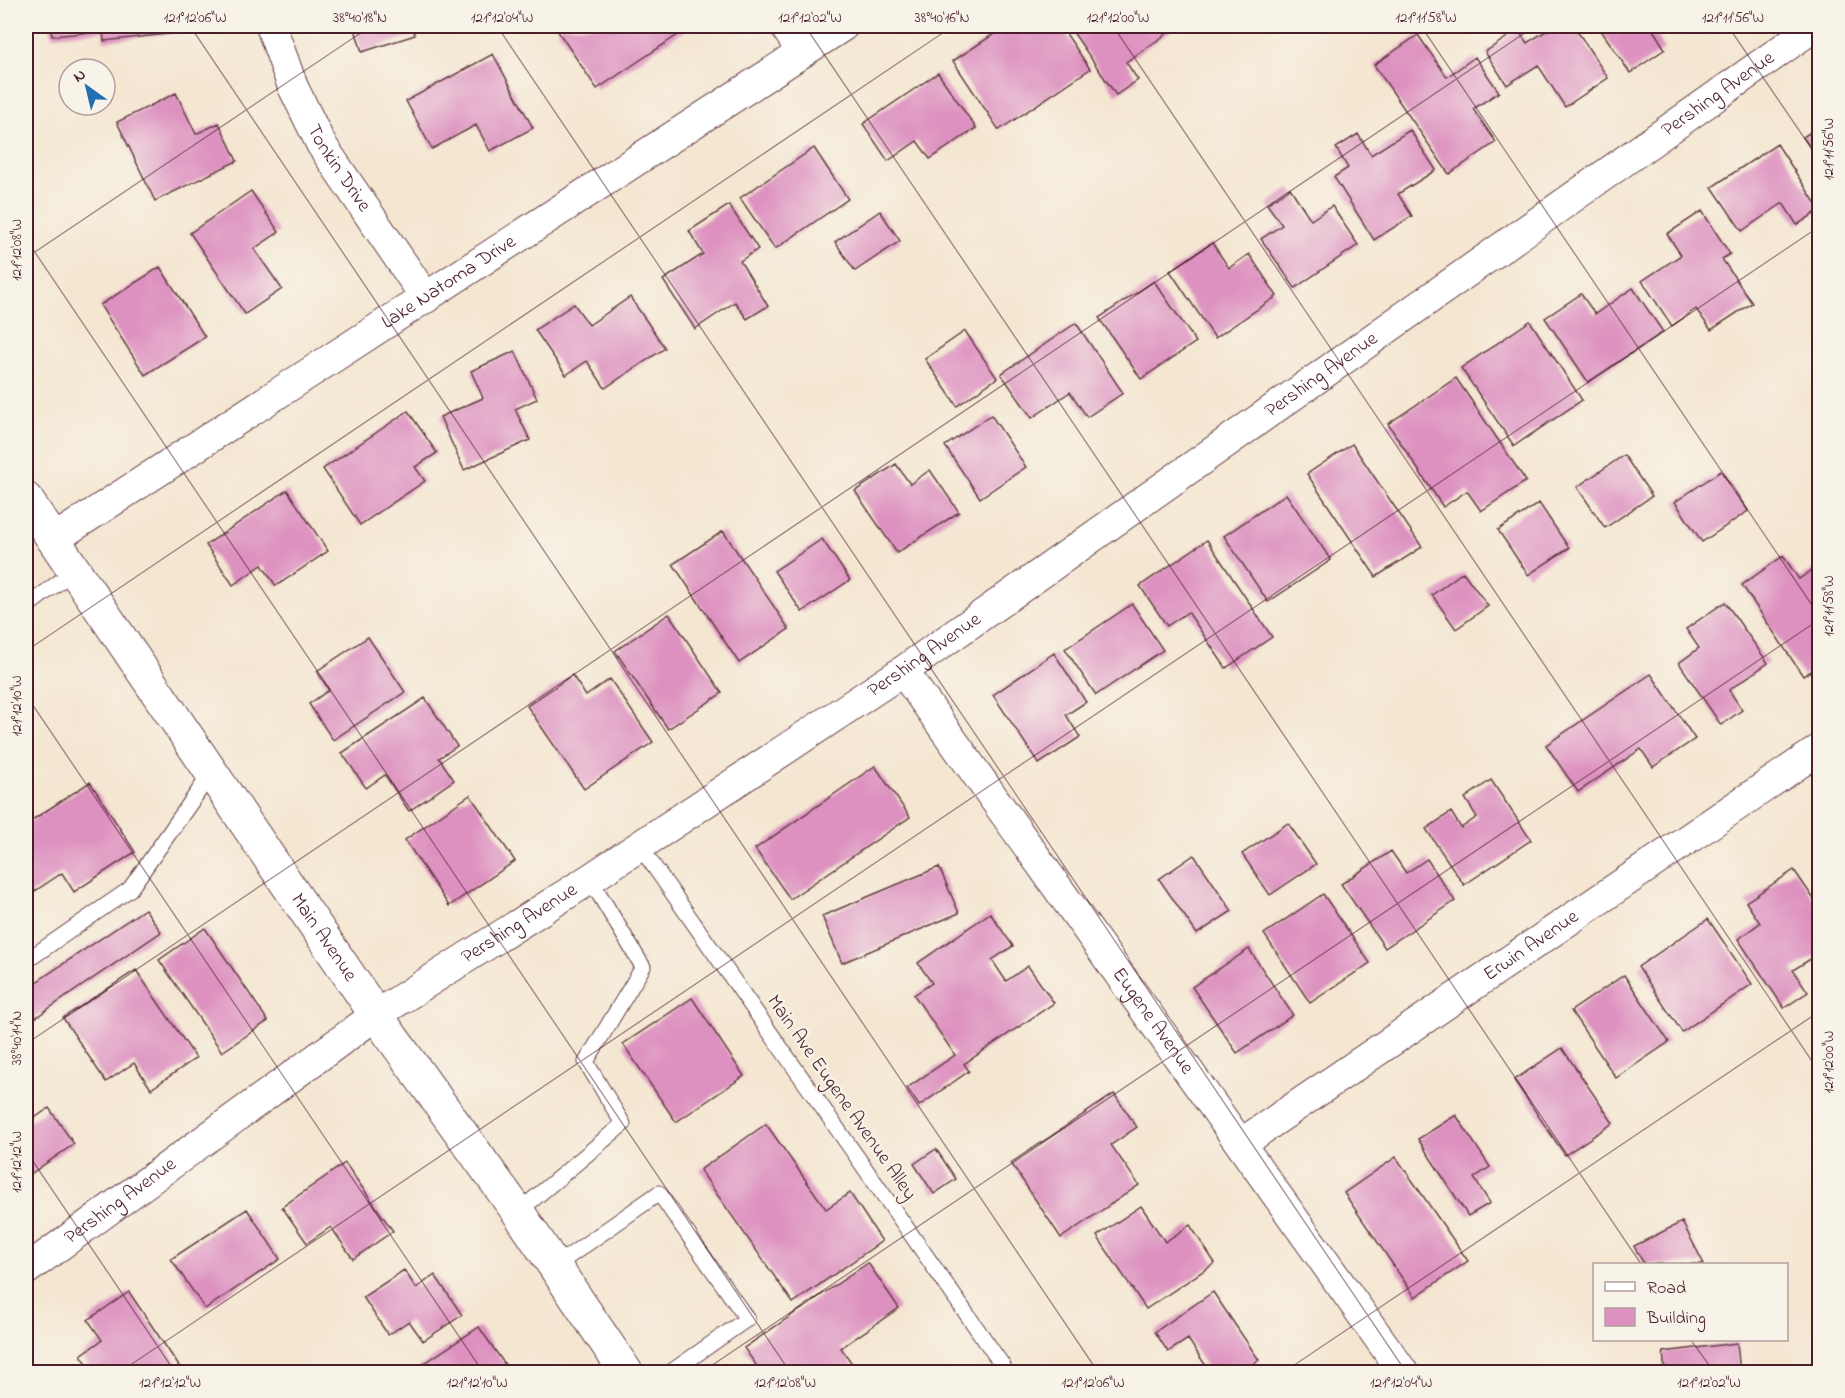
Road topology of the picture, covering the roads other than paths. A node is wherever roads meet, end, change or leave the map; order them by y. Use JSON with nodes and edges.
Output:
{"nodes":[{"id":1,"x":271,"y":26,"type":"edge"},
{"id":2,"x":785,"y":26,"type":"edge"},
{"id":3,"x":843,"y":26,"type":"edge"},
{"id":4,"x":1815,"y":26,"type":"edge"},
{"id":5,"x":802,"y":52,"type":"junction"},
{"id":6,"x":426,"y":298,"type":"junction"},
{"id":7,"x":26,"y":499,"type":"edge"},
{"id":8,"x":54,"y":539,"type":"junction"},
{"id":9,"x":75,"y":570,"type":"junction"},
{"id":10,"x":26,"y":607,"type":"edge"},
{"id":11,"x":903,"y":671,"type":"junction"},
{"id":12,"x":1820,"y":748,"type":"edge"},
{"id":13,"x":212,"y":772,"type":"junction"},
{"id":14,"x":639,"y":845,"type":"junction"},
{"id":15,"x":590,"y":879,"type":"junction"},
{"id":16,"x":26,"y":961,"type":"edge"},
{"id":17,"x":376,"y":1015,"type":"junction"},
{"id":18,"x":1242,"y":1143,"type":"junction"},
{"id":19,"x":518,"y":1212,"type":"junction"},
{"id":20,"x":555,"y":1266,"type":"junction"},
{"id":21,"x":26,"y":1270,"type":"edge"},
{"id":22,"x":626,"y":1372,"type":"edge"},
{"id":23,"x":671,"y":1372,"type":"edge"},
{"id":24,"x":993,"y":1372,"type":"edge"},
{"id":25,"x":1404,"y":1372,"type":"edge"}],
"edges":[{"from":1,"to":6,"type":"street","name":"Tonkin Drive"},
{"from":2,"to":5,"type":"street"},
{"from":3,"to":5,"type":"street","name":"Lake Natoma Drive"},
{"from":4,"to":11,"type":"street","name":"Pershing Avenue"},
{"from":5,"to":6,"type":"street","name":"Lake Natoma Drive"},
{"from":6,"to":8,"type":"street","name":"Lake Natoma Drive"},
{"from":7,"to":8,"type":"street","name":"Main Avenue"},
{"from":8,"to":9,"type":"street","name":"Main Avenue"},
{"from":9,"to":10,"type":"lane"},
{"from":9,"to":13,"type":"street","name":"Main Avenue"},
{"from":11,"to":14,"type":"street","name":"Pershing Avenue"},
{"from":11,"to":18,"type":"street","name":"Eugene Avenue"},
{"from":12,"to":18,"type":"street","name":"Erwin Avenue"},
{"from":13,"to":16,"type":"lane"},
{"from":13,"to":17,"type":"street","name":"Main Avenue"},
{"from":14,"to":15,"type":"street","name":"Pershing Avenue"},
{"from":14,"to":24,"type":"lane","name":"Main Ave Eugene Avenue Alley"},
{"from":15,"to":17,"type":"street","name":"Pershing Avenue"},
{"from":15,"to":19,"type":"lane"},
{"from":17,"to":19,"type":"street","name":"Main Avenue"},
{"from":17,"to":21,"type":"street","name":"Pershing Avenue"},
{"from":18,"to":25,"type":"street","name":"Eugene Avenue"},
{"from":19,"to":20,"type":"street","name":"Main Avenue"},
{"from":20,"to":22,"type":"street","name":"Main Avenue"},
{"from":20,"to":23,"type":"lane"}]}
